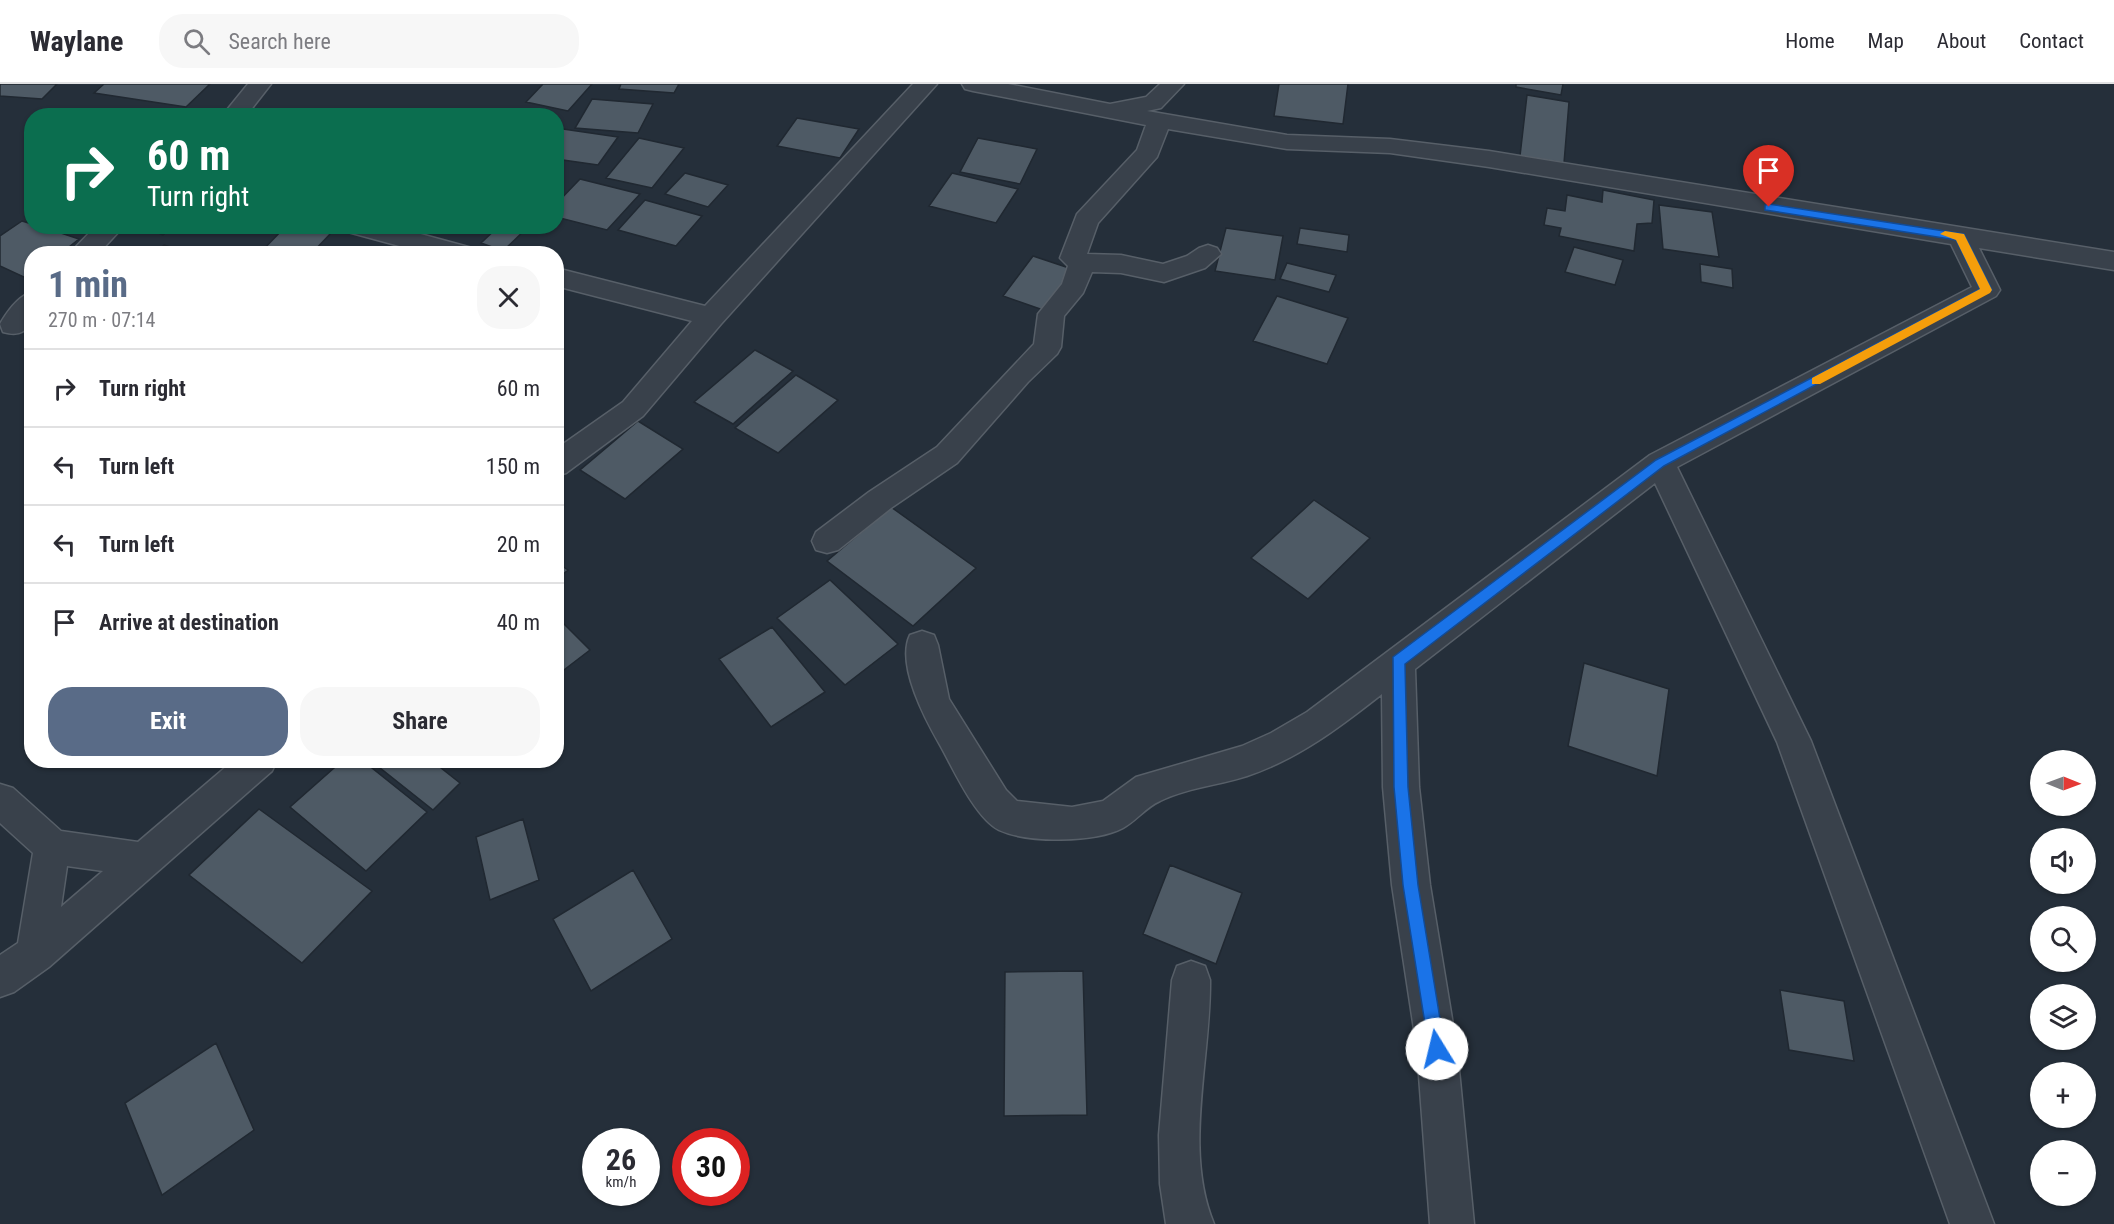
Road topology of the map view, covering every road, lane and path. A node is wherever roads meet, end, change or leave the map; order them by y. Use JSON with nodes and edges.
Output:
{"nodes":[{"id":1,"x":260,"y":84,"type":"edge"},
{"id":2,"x":926,"y":84,"type":"edge"},
{"id":3,"x":973,"y":84,"type":"edge"},
{"id":4,"x":1173,"y":84,"type":"edge"},
{"id":5,"x":240,"y":108,"type":"edge"},
{"id":6,"x":1109,"y":111,"type":"junction"},
{"id":7,"x":1159,"y":121,"type":"junction"},
{"id":8,"x":103,"y":234,"type":"edge"},
{"id":9,"x":387,"y":234,"type":"edge"},
{"id":10,"x":1960,"y":237,"type":"junction"},
{"id":11,"x":91,"y":246,"type":"edge"},
{"id":12,"x":433,"y":246,"type":"edge"},
{"id":13,"x":1208,"y":254,"type":"dead end"},
{"id":14,"x":2114,"y":261,"type":"edge"},
{"id":15,"x":1082,"y":263,"type":"junction"},
{"id":16,"x":564,"y":280,"type":"edge"},
{"id":17,"x":24,"y":311,"type":"edge"},
{"id":18,"x":711,"y":317,"type":"junction"},
{"id":19,"x":13,"y":324,"type":"dead end"},
{"id":20,"x":564,"y":459,"type":"edge"},
{"id":21,"x":1660,"y":463,"type":"junction"},
{"id":22,"x":827,"y":540,"type":"dead end"},
{"id":23,"x":922,"y":645,"type":"dead end"},
{"id":24,"x":1398,"y":661,"type":"junction"},
{"id":25,"x":251,"y":768,"type":"edge"},
{"id":26,"x":0,"y":800,"type":"edge"},
{"id":27,"x":52,"y":847,"type":"junction"},
{"id":28,"x":145,"y":861,"type":"junction"},
{"id":29,"x":35,"y":954,"type":"junction"},
{"id":30,"x":0,"y":978,"type":"edge"},
{"id":31,"x":1191,"y":980,"type":"dead end"},
{"id":32,"x":1191,"y":1224,"type":"edge"},
{"id":33,"x":1452,"y":1224,"type":"edge"},
{"id":34,"x":1972,"y":1224,"type":"edge"}],
"edges":[{"from":1,"to":5,"type":"street"},
{"from":2,"to":18,"type":"street"},
{"from":3,"to":6,"type":"street"},
{"from":4,"to":6,"type":"street"},
{"from":6,"to":7,"type":"street"},
{"from":7,"to":10,"type":"street"},
{"from":7,"to":15,"type":"street"},
{"from":8,"to":11,"type":"street"},
{"from":9,"to":12,"type":"street"},
{"from":10,"to":14,"type":"street"},
{"from":10,"to":21,"type":"street"},
{"from":13,"to":15,"type":"street"},
{"from":15,"to":22,"type":"street"},
{"from":16,"to":18,"type":"street"},
{"from":17,"to":19,"type":"street"},
{"from":18,"to":20,"type":"street"},
{"from":21,"to":24,"type":"street"},
{"from":21,"to":34,"type":"street"},
{"from":23,"to":24,"type":"street"},
{"from":24,"to":33,"type":"street"},
{"from":25,"to":28,"type":"street"},
{"from":26,"to":27,"type":"street"},
{"from":27,"to":28,"type":"street"},
{"from":27,"to":29,"type":"street"},
{"from":28,"to":29,"type":"street"},
{"from":29,"to":30,"type":"street"},
{"from":31,"to":32,"type":"street"}]}
